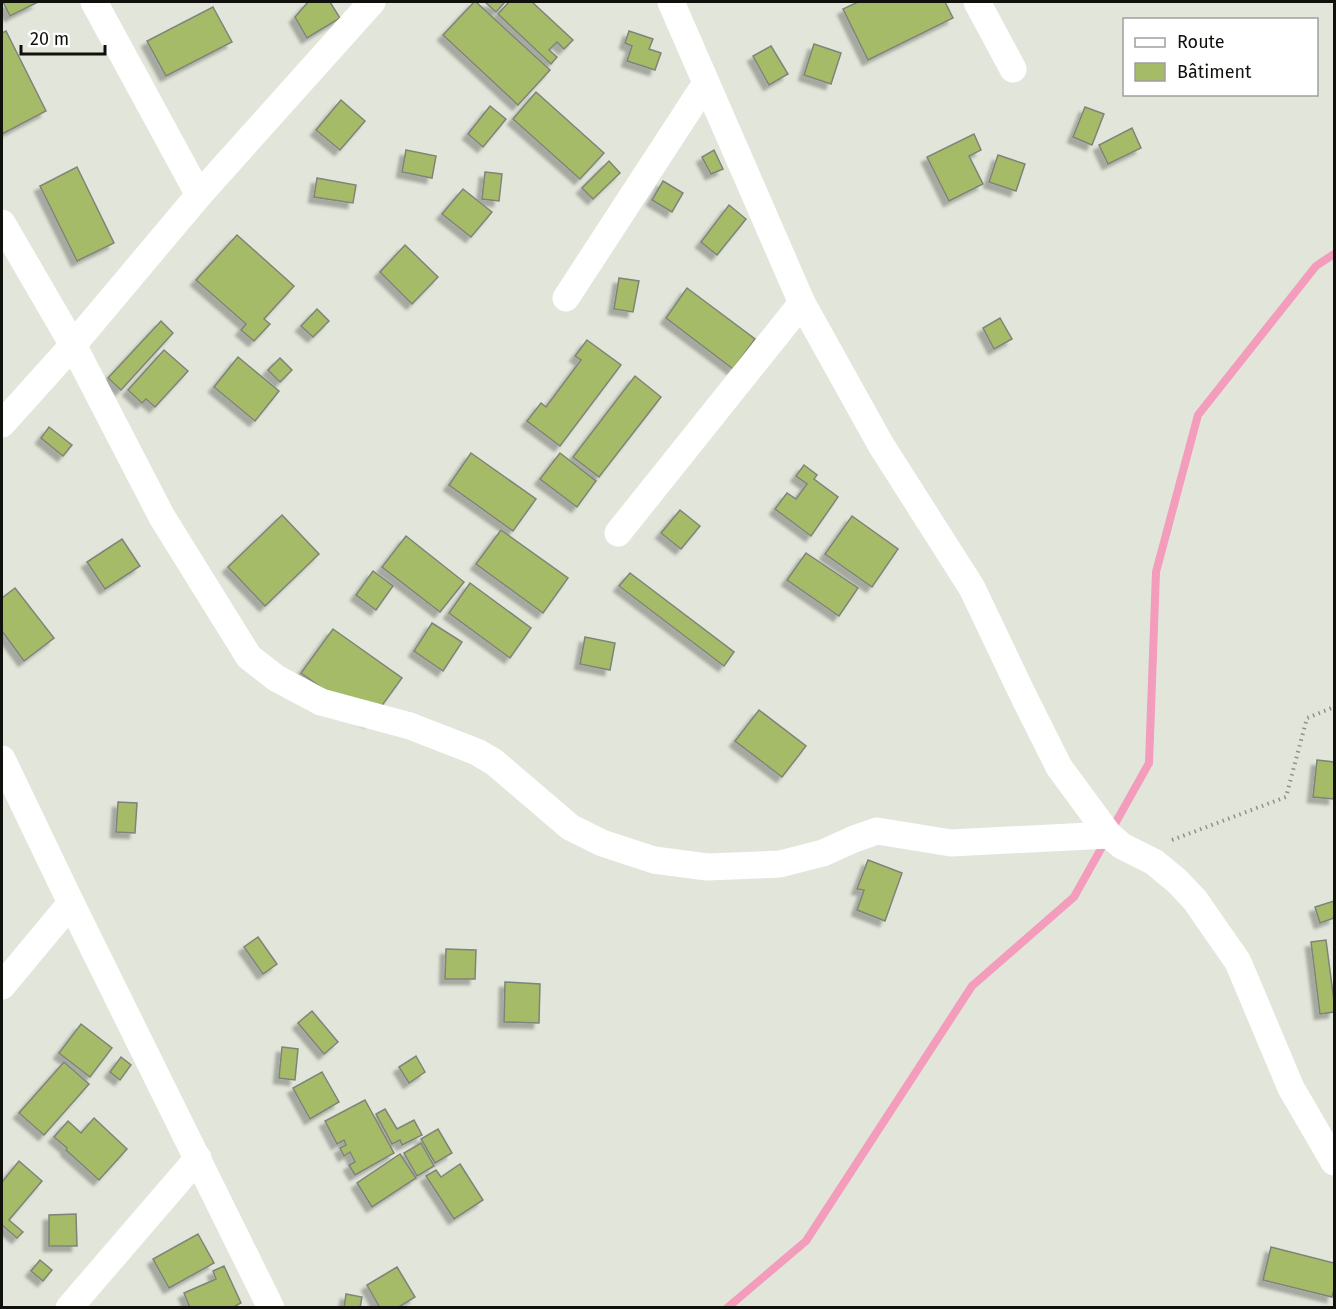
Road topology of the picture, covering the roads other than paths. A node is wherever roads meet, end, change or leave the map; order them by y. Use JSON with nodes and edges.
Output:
{"nodes":[{"id":1,"x":94,"y":2,"type":"edge"},
{"id":2,"x":670,"y":2,"type":"edge"},
{"id":3,"x":977,"y":2,"type":"edge"},
{"id":4,"x":361,"y":6,"type":"edge"},
{"id":5,"x":1013,"y":69,"type":"dead end"},
{"id":6,"x":706,"y":83,"type":"junction"},
{"id":7,"x":199,"y":195,"type":"junction"},
{"id":8,"x":2,"y":223,"type":"edge"},
{"id":9,"x":567,"y":298,"type":"dead end"},
{"id":10,"x":802,"y":303,"type":"junction"},
{"id":11,"x":73,"y":345,"type":"junction"},
{"id":12,"x":2,"y":424,"type":"edge"},
{"id":13,"x":618,"y":533,"type":"dead end"},
{"id":14,"x":2,"y":759,"type":"edge"},
{"id":15,"x":1108,"y":835,"type":"junction"},
{"id":16,"x":71,"y":903,"type":"junction"},
{"id":17,"x":2,"y":986,"type":"edge"},
{"id":18,"x":198,"y":1158,"type":"junction"},
{"id":19,"x":1335,"y":1162,"type":"edge"},
{"id":20,"x":69,"y":1308,"type":"edge"},
{"id":21,"x":271,"y":1308,"type":"edge"}],
"edges":[{"from":1,"to":7,"type":"street"},
{"from":2,"to":6,"type":"street"},
{"from":3,"to":5,"type":"street"},
{"from":4,"to":7,"type":"street"},
{"from":6,"to":9,"type":"street"},
{"from":6,"to":10,"type":"street"},
{"from":7,"to":11,"type":"street"},
{"from":8,"to":11,"type":"street"},
{"from":10,"to":13,"type":"street"},
{"from":10,"to":15,"type":"street"},
{"from":11,"to":12,"type":"street"},
{"from":11,"to":15,"type":"street"},
{"from":14,"to":16,"type":"street"},
{"from":15,"to":19,"type":"street"},
{"from":16,"to":17,"type":"street"},
{"from":16,"to":18,"type":"street"},
{"from":18,"to":20,"type":"street"},
{"from":18,"to":21,"type":"street"}]}
